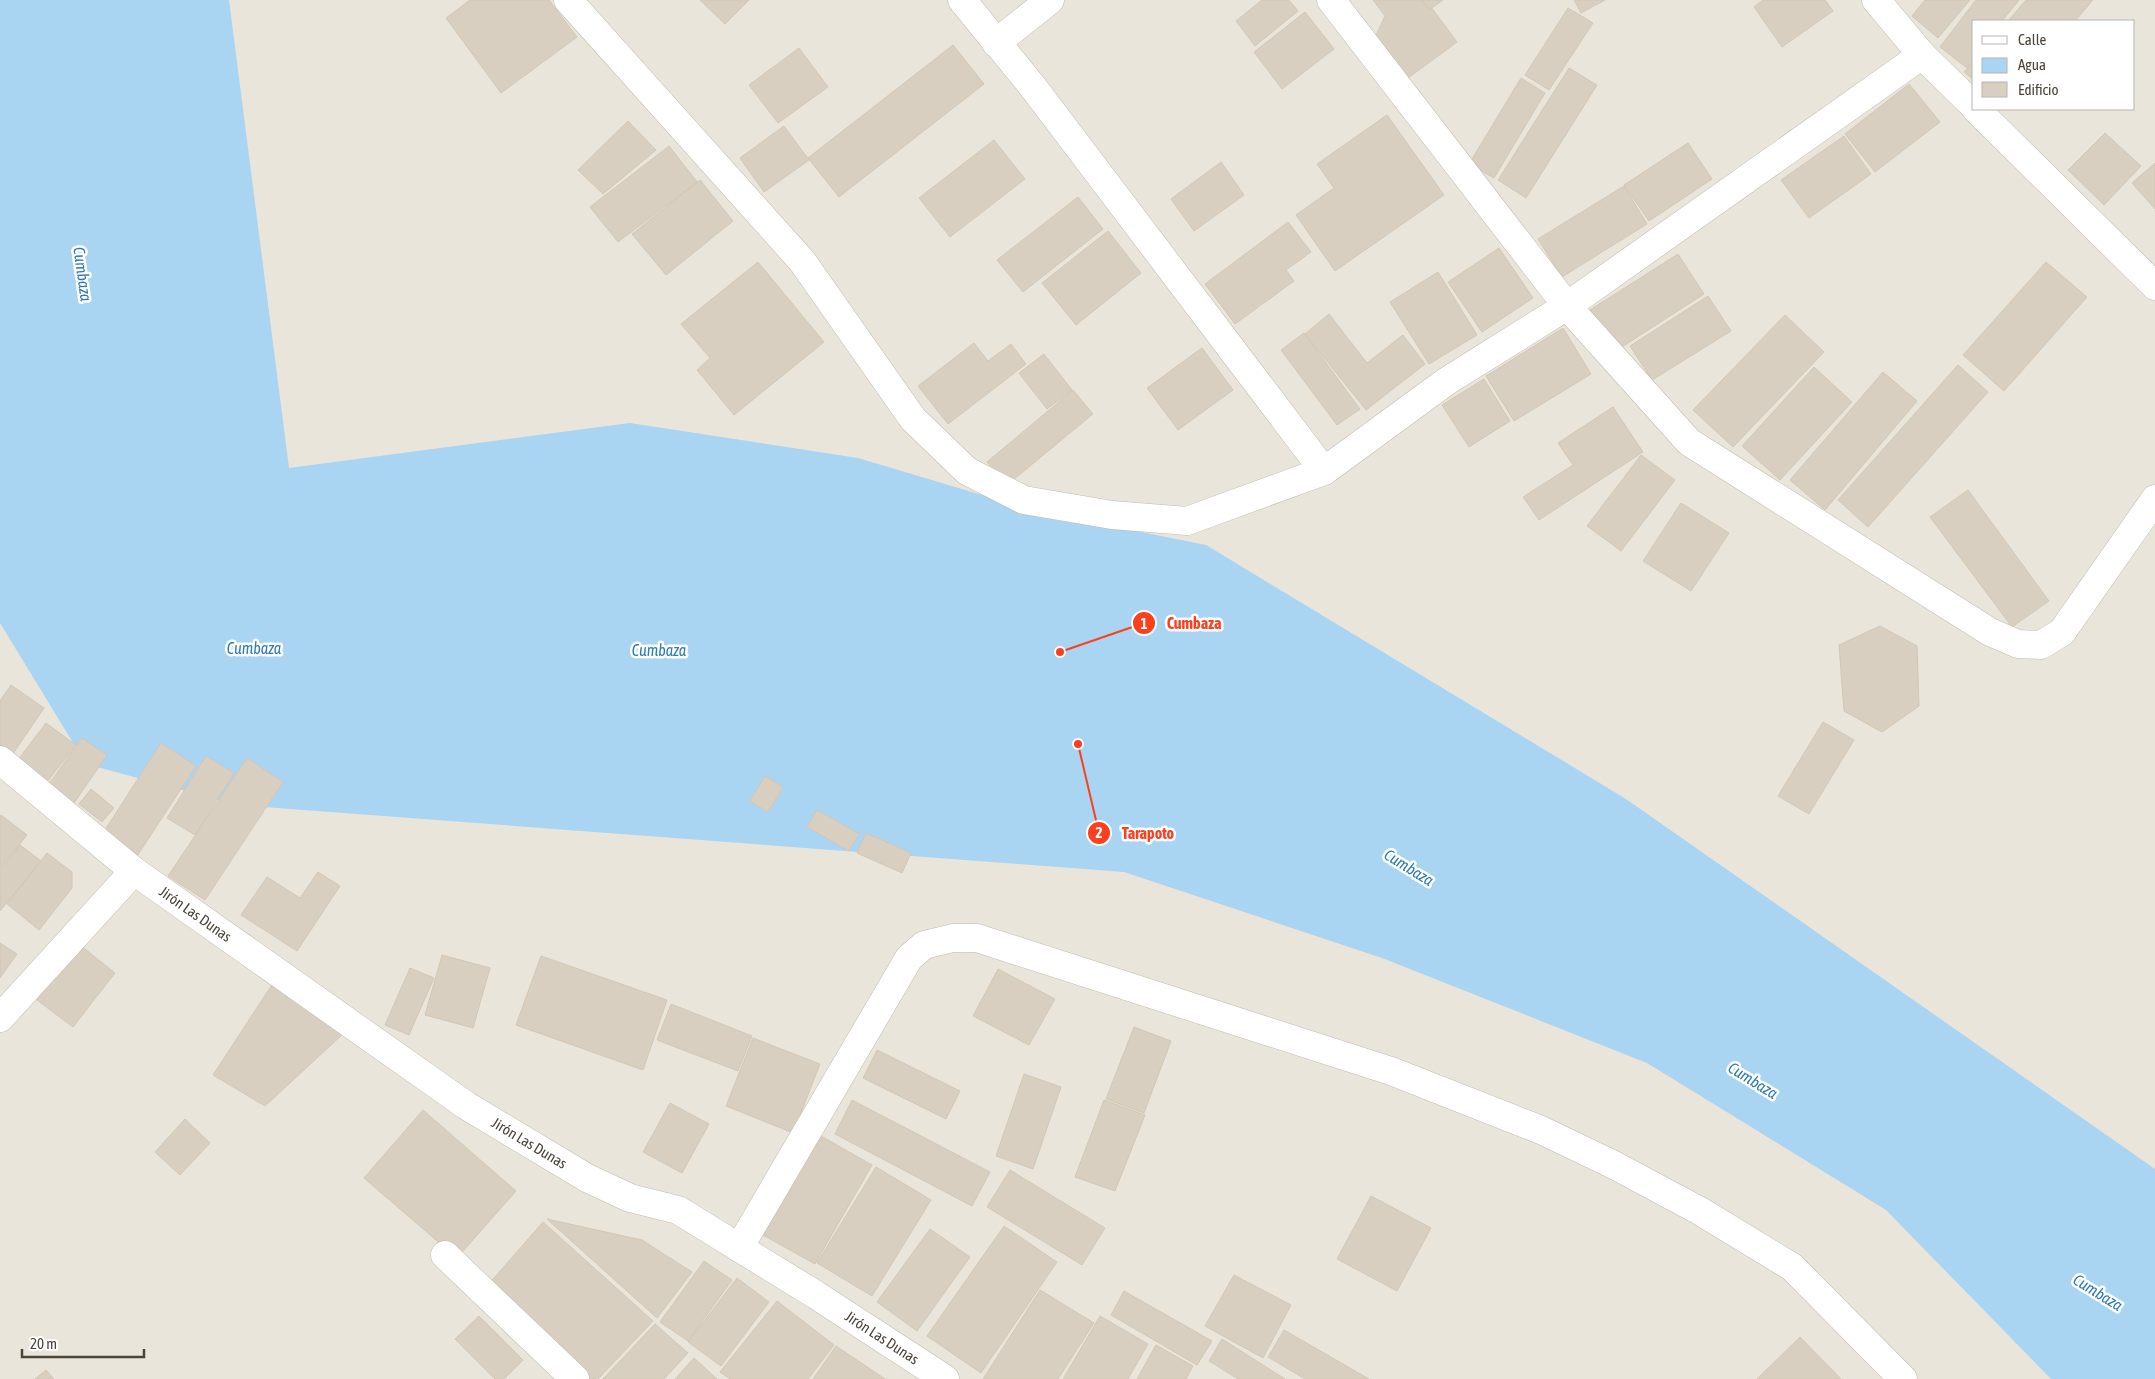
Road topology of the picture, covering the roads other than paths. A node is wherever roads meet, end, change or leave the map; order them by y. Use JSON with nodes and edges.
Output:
{"nodes":[{"id":1,"x":568,"y":0,"type":"edge"},
{"id":2,"x":962,"y":0,"type":"edge"},
{"id":3,"x":1050,"y":0,"type":"edge"},
{"id":4,"x":1331,"y":0,"type":"edge"},
{"id":5,"x":1876,"y":0,"type":"edge"},
{"id":6,"x":996,"y":43,"type":"junction"},
{"id":7,"x":1922,"y":54,"type":"junction"},
{"id":8,"x":1972,"y":105,"type":"edge"},
{"id":9,"x":1977,"y":110,"type":"edge"},
{"id":10,"x":2155,"y":286,"type":"edge"},
{"id":11,"x":1567,"y":306,"type":"junction"},
{"id":12,"x":1324,"y":471,"type":"junction"},
{"id":13,"x":2155,"y":499,"type":"edge"},
{"id":14,"x":0,"y":760,"type":"edge"},
{"id":15,"x":134,"y":871,"type":"junction"},
{"id":16,"x":0,"y":1018,"type":"edge"},
{"id":17,"x":739,"y":1248,"type":"junction"},
{"id":18,"x":445,"y":1256,"type":"dead end"},
{"id":19,"x":575,"y":1379,"type":"edge"},
{"id":20,"x":944,"y":1379,"type":"edge"},
{"id":21,"x":1903,"y":1379,"type":"edge"}],
"edges":[{"from":1,"to":12,"type":"street"},
{"from":2,"to":6,"type":"street"},
{"from":3,"to":6,"type":"street"},
{"from":4,"to":11,"type":"street"},
{"from":5,"to":7,"type":"street"},
{"from":6,"to":12,"type":"street"},
{"from":7,"to":8,"type":"street"},
{"from":7,"to":11,"type":"street"},
{"from":9,"to":10,"type":"street"},
{"from":11,"to":12,"type":"street"},
{"from":11,"to":13,"type":"street"},
{"from":14,"to":15,"type":"street","name":"Jirón Las Dunas"},
{"from":15,"to":16,"type":"street"},
{"from":15,"to":17,"type":"street","name":"Jirón Las Dunas"},
{"from":17,"to":20,"type":"street","name":"Jirón Las Dunas"},
{"from":17,"to":21,"type":"street"},
{"from":18,"to":19,"type":"street"}]}
